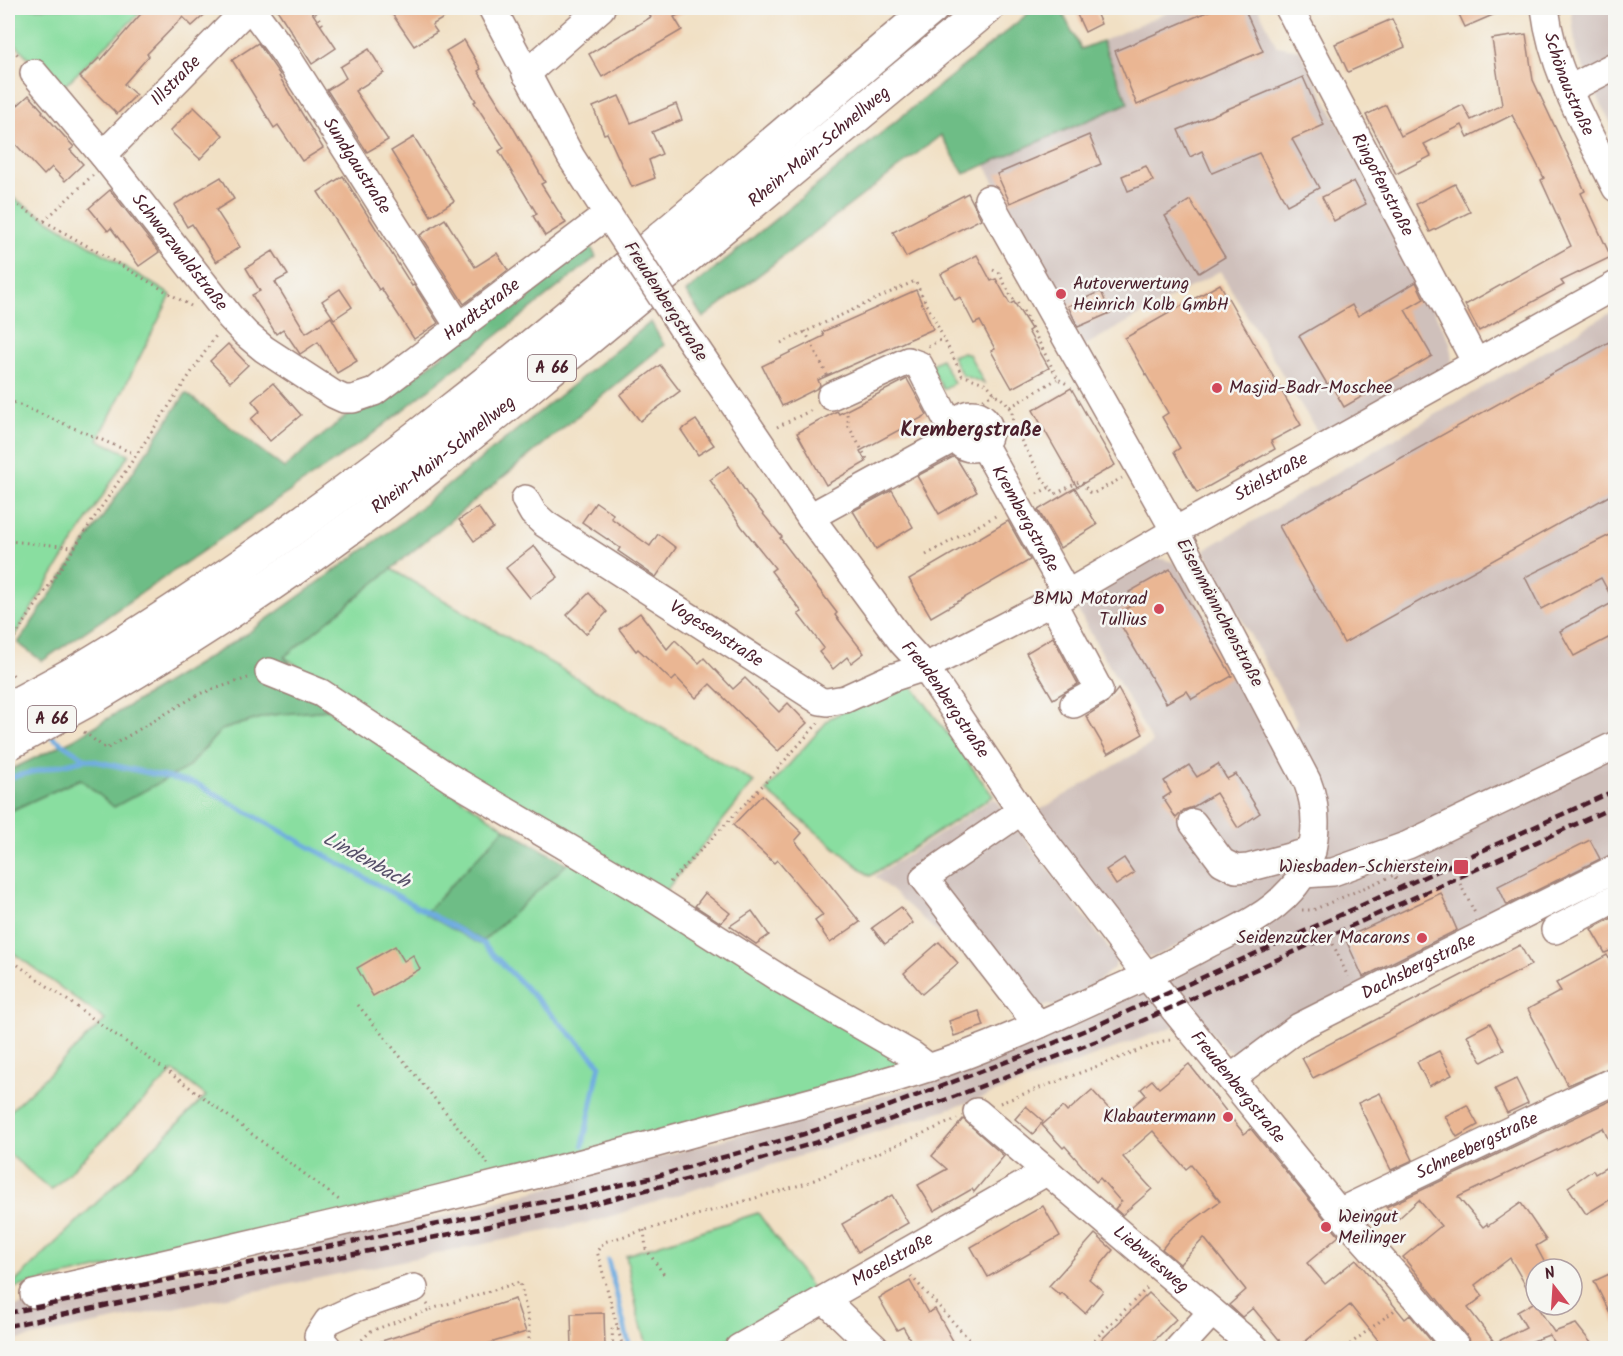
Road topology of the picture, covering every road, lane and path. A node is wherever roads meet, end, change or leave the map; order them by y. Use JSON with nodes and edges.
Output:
{"nodes":[{"id":1,"x":249,"y":8,"type":"edge"},
{"id":2,"x":312,"y":8,"type":"edge"},
{"id":3,"x":492,"y":8,"type":"edge"},
{"id":4,"x":601,"y":8,"type":"edge"},
{"id":5,"x":932,"y":8,"type":"edge"},
{"id":6,"x":987,"y":8,"type":"edge"},
{"id":7,"x":1289,"y":8,"type":"edge"},
{"id":8,"x":1545,"y":8,"type":"edge"},
{"id":9,"x":326,"y":28,"type":"dead end"},
{"id":10,"x":1616,"y":65,"type":"edge"},
{"id":11,"x":34,"y":73,"type":"dead end"},
{"id":12,"x":526,"y":74,"type":"junction"},
{"id":13,"x":1568,"y":90,"type":"junction"},
{"id":14,"x":106,"y":158,"type":"junction"},
{"id":15,"x":1616,"y":188,"type":"edge"},
{"id":16,"x":988,"y":199,"type":"dead end"},
{"id":17,"x":8,"y":200,"type":"edge"},
{"id":18,"x":612,"y":220,"type":"junction"},
{"id":19,"x":44,"y":221,"type":"junction"},
{"id":20,"x":1616,"y":285,"type":"edge"},
{"id":21,"x":230,"y":317,"type":"junction"},
{"id":22,"x":460,"y":328,"type":"junction"},
{"id":23,"x":805,"y":332,"type":"dead end"},
{"id":24,"x":1476,"y":363,"type":"junction"},
{"id":25,"x":1058,"y":379,"type":"dead end"},
{"id":26,"x":995,"y":393,"type":"dead end"},
{"id":27,"x":838,"y":398,"type":"junction"},
{"id":28,"x":353,"y":399,"type":"joint"},
{"id":29,"x":8,"y":400,"type":"edge"},
{"id":30,"x":1010,"y":407,"type":"dead end"},
{"id":31,"x":973,"y":418,"type":"junction"},
{"id":32,"x":1015,"y":429,"type":"dead end"},
{"id":33,"x":859,"y":434,"type":"dead end"},
{"id":34,"x":854,"y":436,"type":"junction"},
{"id":35,"x":994,"y":439,"type":"junction"},
{"id":36,"x":135,"y":454,"type":"junction"},
{"id":37,"x":1139,"y":468,"type":"junction"},
{"id":38,"x":879,"y":479,"type":"junction"},
{"id":39,"x":1041,"y":491,"type":"dead end"},
{"id":40,"x":525,"y":499,"type":"dead end"},
{"id":41,"x":1017,"y":504,"type":"junction"},
{"id":42,"x":810,"y":517,"type":"junction"},
{"id":43,"x":1175,"y":531,"type":"junction"},
{"id":44,"x":8,"y":541,"type":"edge"},
{"id":45,"x":73,"y":547,"type":"junction"},
{"id":46,"x":926,"y":555,"type":"dead end"},
{"id":47,"x":1059,"y":598,"type":"junction"},
{"id":48,"x":8,"y":647,"type":"edge"},
{"id":49,"x":926,"y":667,"type":"junction"},
{"id":50,"x":269,"y":672,"type":"joint"},
{"id":51,"x":86,"y":683,"type":"junction"},
{"id":52,"x":820,"y":701,"type":"junction"},
{"id":53,"x":1074,"y":704,"type":"dead end"},
{"id":54,"x":8,"y":709,"type":"edge"},
{"id":55,"x":8,"y":743,"type":"edge"},
{"id":56,"x":1616,"y":745,"type":"edge"},
{"id":57,"x":106,"y":749,"type":"dead end"},
{"id":58,"x":1021,"y":811,"type":"junction"},
{"id":59,"x":1193,"y":824,"type":"dead end"},
{"id":60,"x":1308,"y":862,"type":"junction"},
{"id":61,"x":1616,"y":868,"type":"edge"},
{"id":62,"x":1398,"y":884,"type":"dead end"},
{"id":63,"x":1460,"y":884,"type":"dead end"},
{"id":64,"x":1616,"y":898,"type":"edge"},
{"id":65,"x":655,"y":899,"type":"junction"},
{"id":66,"x":1270,"y":909,"type":"junction"},
{"id":67,"x":1555,"y":930,"type":"dead end"},
{"id":68,"x":1485,"y":934,"type":"junction"},
{"id":69,"x":1333,"y":944,"type":"dead end"},
{"id":70,"x":8,"y":958,"type":"edge"},
{"id":71,"x":1148,"y":976,"type":"junction"},
{"id":72,"x":1358,"y":997,"type":"junction"},
{"id":73,"x":358,"y":1005,"type":"dead end"},
{"id":74,"x":1040,"y":1024,"type":"junction"},
{"id":75,"x":1198,"y":1037,"type":"junction"},
{"id":76,"x":929,"y":1068,"type":"junction"},
{"id":77,"x":1230,"y":1078,"type":"junction"},
{"id":78,"x":1616,"y":1080,"type":"edge"},
{"id":79,"x":977,"y":1112,"type":"junction"},
{"id":80,"x":1046,"y":1172,"type":"junction"},
{"id":81,"x":503,"y":1183,"type":"junction"},
{"id":82,"x":1339,"y":1212,"type":"junction"},
{"id":83,"x":363,"y":1217,"type":"junction"},
{"id":84,"x":644,"y":1230,"type":"junction"},
{"id":85,"x":895,"y":1259,"type":"junction"},
{"id":86,"x":1165,"y":1271,"type":"junction"},
{"id":87,"x":665,"y":1276,"type":"dead end"},
{"id":88,"x":414,"y":1288,"type":"joint"},
{"id":89,"x":34,"y":1294,"type":"dead end"},
{"id":90,"x":1414,"y":1296,"type":"junction"},
{"id":91,"x":825,"y":1300,"type":"junction"},
{"id":92,"x":431,"y":1309,"type":"junction"},
{"id":93,"x":1212,"y":1312,"type":"junction"},
{"id":94,"x":618,"y":1328,"type":"junction"},
{"id":95,"x":327,"y":1348,"type":"edge"},
{"id":96,"x":353,"y":1348,"type":"edge"},
{"id":97,"x":529,"y":1348,"type":"edge"},
{"id":98,"x":613,"y":1348,"type":"edge"},
{"id":99,"x":623,"y":1348,"type":"edge"},
{"id":100,"x":739,"y":1348,"type":"edge"},
{"id":101,"x":875,"y":1348,"type":"edge"},
{"id":102,"x":977,"y":1348,"type":"edge"},
{"id":103,"x":1086,"y":1348,"type":"edge"},
{"id":104,"x":1179,"y":1348,"type":"edge"},
{"id":105,"x":1255,"y":1348,"type":"edge"},
{"id":106,"x":1345,"y":1348,"type":"edge"},
{"id":107,"x":1457,"y":1348,"type":"edge"}],
"edges":[{"from":1,"to":14,"type":"street","name":"Illstraße"},
{"from":1,"to":22,"type":"street","name":"Sundgaustraße"},
{"from":2,"to":9,"type":"path"},
{"from":3,"to":12,"type":"street","name":"Freudenbergstraße"},
{"from":4,"to":12,"type":"street"},
{"from":5,"to":51,"type":"highway","name":"Rhein-Main-Schnellweg","number":"A 66"},
{"from":6,"to":51,"type":"highway","name":"Rhein-Main-Schnellweg","number":"A 66"},
{"from":7,"to":24,"type":"street","name":"Ringofenstraße"},
{"from":8,"to":13,"type":"street","name":"Schönaustraße"},
{"from":10,"to":13,"type":"street"},
{"from":11,"to":14,"type":"street","name":"Schwarzwaldstraße"},
{"from":12,"to":18,"type":"street","name":"Freudenbergstraße"},
{"from":13,"to":15,"type":"street","name":"Schönaustraße"},
{"from":14,"to":19,"type":"path"},
{"from":14,"to":21,"type":"street","name":"Schwarzwaldstraße"},
{"from":16,"to":37,"type":"street","name":"Eisenmännchenstraße"},
{"from":17,"to":19,"type":"path"},
{"from":18,"to":22,"type":"street","name":"Hardtstraße"},
{"from":18,"to":42,"type":"street","name":"Freudenbergstraße","bridge":true},
{"from":19,"to":21,"type":"path"},
{"from":20,"to":24,"type":"street","name":"Stielstraße"},
{"from":21,"to":28,"type":"street","name":"Schwarzwaldstraße"},
{"from":21,"to":36,"type":"path"},
{"from":22,"to":28,"type":"street","name":"Hardtstraße"},
{"from":23,"to":27,"type":"path"},
{"from":24,"to":43,"type":"street","name":"Stielstraße"},
{"from":25,"to":30,"type":"path"},
{"from":26,"to":31,"type":"path"},
{"from":27,"to":31,"type":"street"},
{"from":27,"to":34,"type":"path"},
{"from":29,"to":36,"type":"path"},
{"from":31,"to":35,"type":"street","name":"Krembergstraße"},
{"from":31,"to":38,"type":"street"},
{"from":32,"to":35,"type":"path"},
{"from":33,"to":34,"type":"path"},
{"from":34,"to":38,"type":"path"},
{"from":35,"to":41,"type":"street","name":"Krembergstraße"},
{"from":36,"to":45,"type":"path"},
{"from":37,"to":39,"type":"path"},
{"from":37,"to":43,"type":"street","name":"Eisenmännchenstraße"},
{"from":38,"to":42,"type":"street"},
{"from":40,"to":52,"type":"street","name":"Vogesenstraße"},
{"from":41,"to":46,"type":"path"},
{"from":41,"to":47,"type":"street","name":"Krembergstraße"},
{"from":42,"to":49,"type":"street","name":"Freudenbergstraße"},
{"from":43,"to":47,"type":"street","name":"Stielstraße"},
{"from":43,"to":60,"type":"street","name":"Eisenmännchenstraße"},
{"from":44,"to":45,"type":"path"},
{"from":45,"to":48,"type":"path"},
{"from":47,"to":49,"type":"street","name":"Stielstraße"},
{"from":47,"to":53,"type":"street","name":"Krembergstraße"},
{"from":49,"to":52,"type":"street"},
{"from":49,"to":58,"type":"street","name":"Freudenbergstraße"},
{"from":50,"to":57,"type":"path"},
{"from":50,"to":65,"type":"street"},
{"from":51,"to":54,"type":"highway","name":"Rhein-Main-Schnellweg","number":"A 66","bridge":true},
{"from":51,"to":55,"type":"highway","name":"Rhein-Main-Schnellweg","number":"A 66","bridge":true},
{"from":52,"to":65,"type":"path"},
{"from":56,"to":60,"type":"street"},
{"from":58,"to":71,"type":"street","name":"Freudenbergstraße"},
{"from":58,"to":74,"type":"street"},
{"from":59,"to":60,"type":"street"},
{"from":60,"to":66,"type":"street"},
{"from":61,"to":68,"type":"street","name":"Dachsbergstraße"},
{"from":62,"to":66,"type":"path"},
{"from":63,"to":68,"type":"path"},
{"from":64,"to":67,"type":"street"},
{"from":65,"to":76,"type":"street"},
{"from":66,"to":71,"type":"street"},
{"from":68,"to":72,"type":"street","name":"Dachsbergstraße"},
{"from":69,"to":72,"type":"path"},
{"from":70,"to":83,"type":"path"},
{"from":71,"to":74,"type":"street"},
{"from":71,"to":75,"type":"street","name":"Freudenbergstraße"},
{"from":72,"to":77,"type":"street","name":"Dachsbergstraße"},
{"from":73,"to":81,"type":"path"},
{"from":74,"to":76,"type":"street"},
{"from":75,"to":77,"type":"street","name":"Freudenbergstraße"},
{"from":75,"to":79,"type":"path"},
{"from":76,"to":81,"type":"street"},
{"from":77,"to":82,"type":"street","name":"Freudenbergstraße"},
{"from":78,"to":82,"type":"street","name":"Schneebergstraße"},
{"from":79,"to":80,"type":"street","name":"Liebwiesweg"},
{"from":79,"to":84,"type":"path"},
{"from":80,"to":85,"type":"street","name":"Moselstraße"},
{"from":80,"to":86,"type":"street","name":"Liebwiesweg"},
{"from":81,"to":83,"type":"street"},
{"from":82,"to":90,"type":"street","name":"Freudenbergstraße"},
{"from":83,"to":89,"type":"street"},
{"from":84,"to":87,"type":"path"},
{"from":84,"to":94,"type":"path"},
{"from":85,"to":91,"type":"street","name":"Moselstraße"},
{"from":85,"to":102,"type":"path"},
{"from":86,"to":93,"type":"street","name":"Liebwiesweg"},
{"from":86,"to":103,"type":"path"},
{"from":88,"to":92,"type":"path"},
{"from":88,"to":95,"type":"street"},
{"from":90,"to":106,"type":"path"},
{"from":90,"to":107,"type":"street","name":"Freudenbergstraße"},
{"from":91,"to":100,"type":"street","name":"Moselstraße"},
{"from":91,"to":101,"type":"street"},
{"from":92,"to":96,"type":"path"},
{"from":92,"to":97,"type":"path"},
{"from":93,"to":104,"type":"street"},
{"from":93,"to":105,"type":"street","name":"Liebwiesweg"},
{"from":94,"to":98,"type":"path"},
{"from":94,"to":99,"type":"path"}]}
